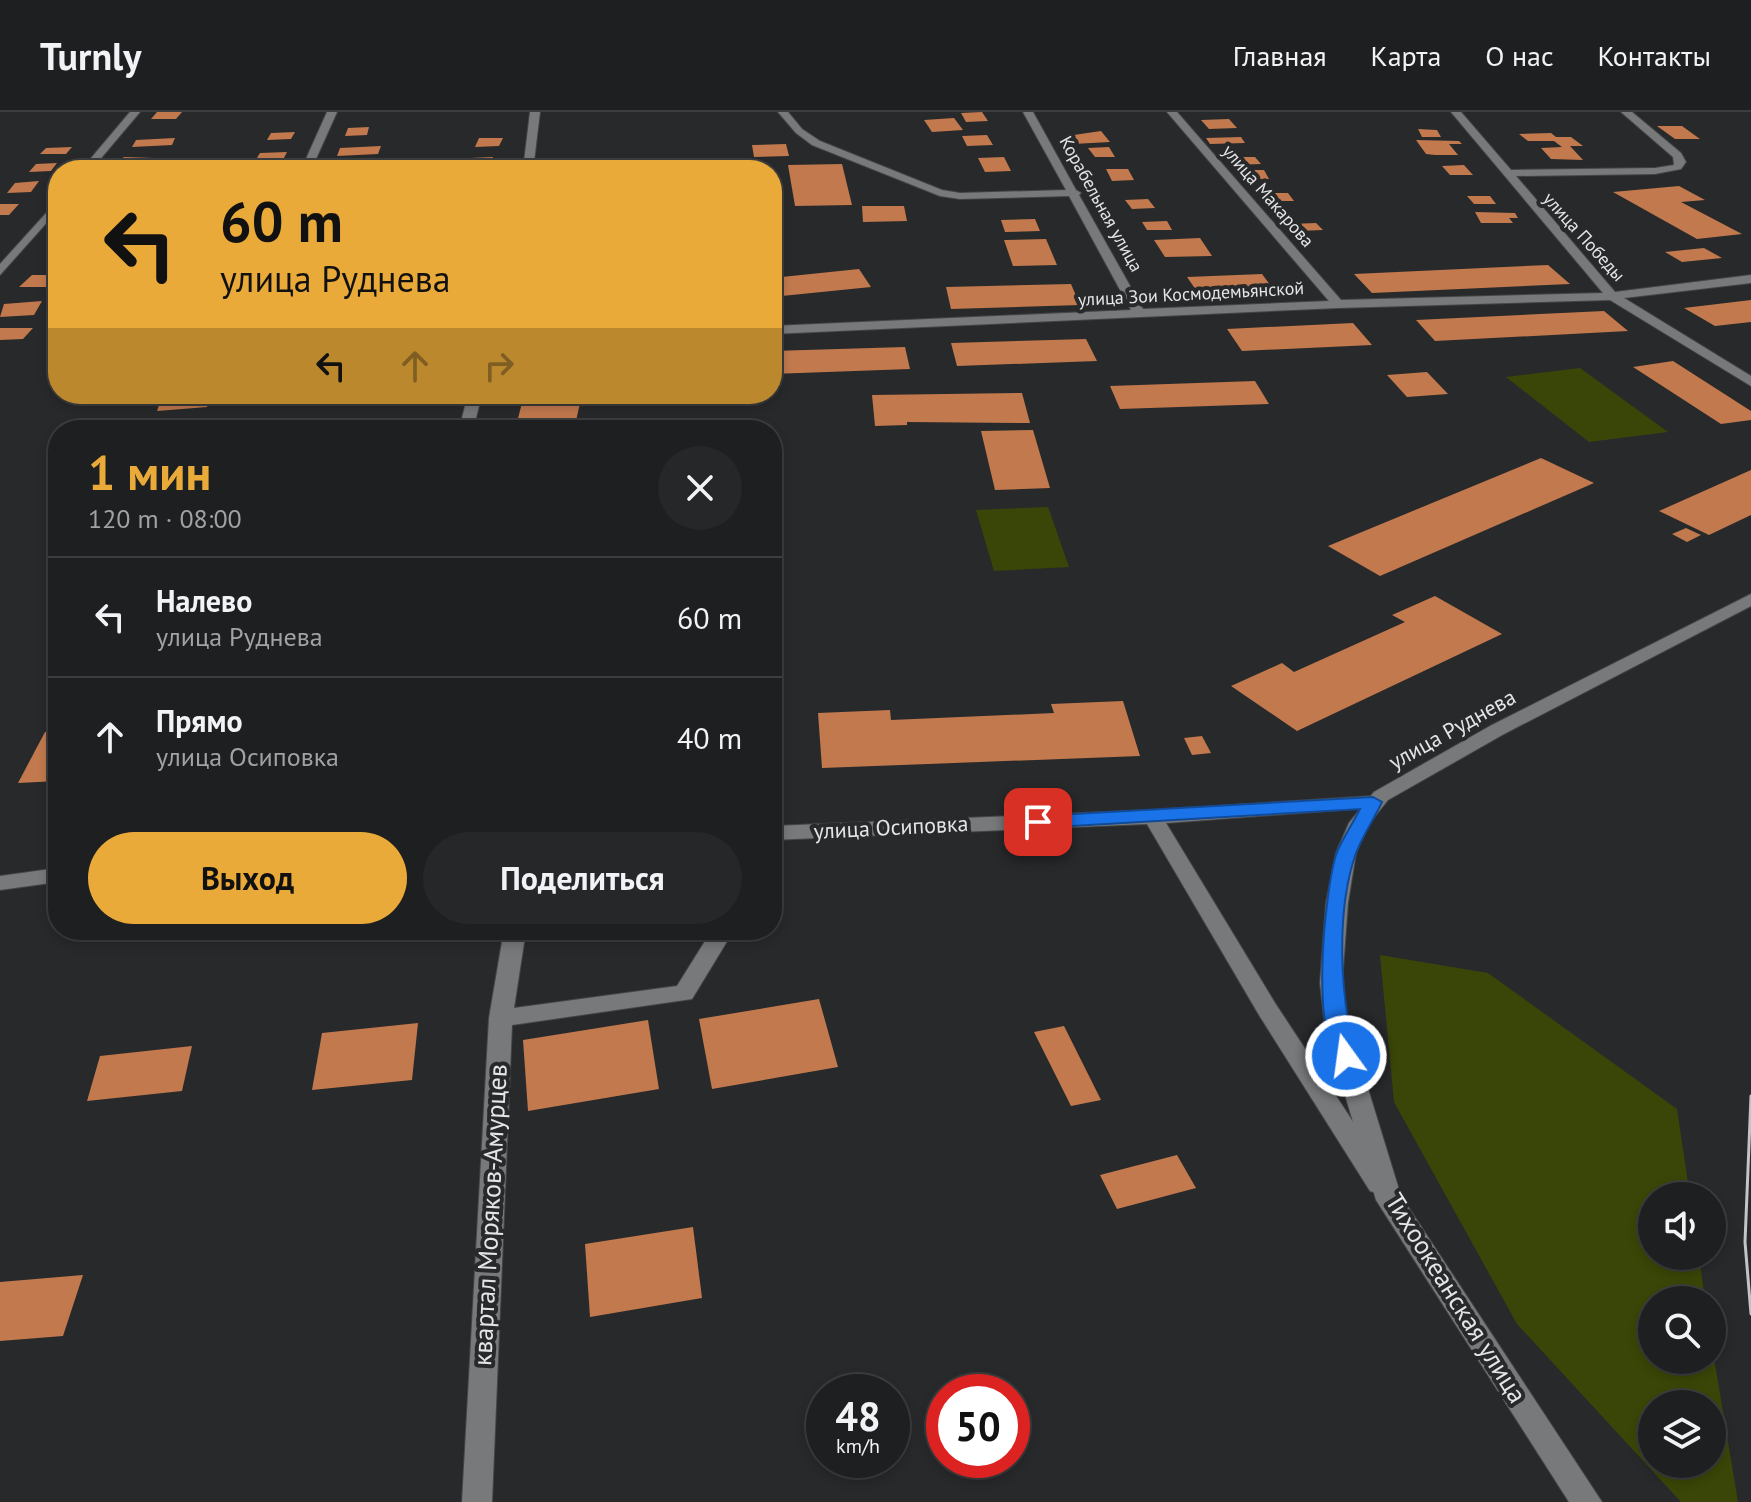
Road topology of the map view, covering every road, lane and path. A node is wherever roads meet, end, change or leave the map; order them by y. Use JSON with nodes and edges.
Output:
{"nodes":[{"id":1,"x":135,"y":112,"type":"edge"},
{"id":2,"x":332,"y":112,"type":"edge"},
{"id":3,"x":535,"y":112,"type":"edge"},
{"id":4,"x":783,"y":112,"type":"edge"},
{"id":5,"x":1028,"y":112,"type":"edge"},
{"id":6,"x":1172,"y":112,"type":"edge"},
{"id":7,"x":1456,"y":112,"type":"edge"},
{"id":8,"x":1626,"y":112,"type":"edge"},
{"id":9,"x":94,"y":160,"type":"edge"},
{"id":10,"x":310,"y":160,"type":"edge"},
{"id":11,"x":529,"y":160,"type":"edge"},
{"id":12,"x":1507,"y":173,"type":"junction"},
{"id":13,"x":1076,"y":193,"type":"junction"},
{"id":14,"x":48,"y":215,"type":"edge"},
{"id":15,"x":0,"y":271,"type":"edge"},
{"id":16,"x":1751,"y":279,"type":"edge"},
{"id":17,"x":1612,"y":296,"type":"junction"},
{"id":18,"x":1338,"y":304,"type":"junction"},
{"id":19,"x":1140,"y":315,"type":"junction"},
{"id":20,"x":782,"y":330,"type":"edge"},
{"id":21,"x":1751,"y":382,"type":"edge"},
{"id":22,"x":1751,"y":599,"type":"edge"},
{"id":23,"x":1373,"y":802,"type":"junction"},
{"id":24,"x":1153,"y":817,"type":"junction"},
{"id":25,"x":782,"y":832,"type":"edge"},
{"id":26,"x":48,"y":876,"type":"edge"},
{"id":27,"x":0,"y":883,"type":"edge"},
{"id":28,"x":513,"y":940,"type":"edge"},
{"id":29,"x":717,"y":940,"type":"edge"},
{"id":30,"x":501,"y":1018,"type":"junction"},
{"id":31,"x":1389,"y":1200,"type":"junction"},
{"id":32,"x":477,"y":1502,"type":"edge"},
{"id":33,"x":1587,"y":1502,"type":"edge"}],
"edges":[{"from":1,"to":9,"type":"street"},
{"from":2,"to":10,"type":"street"},
{"from":3,"to":11,"type":"street"},
{"from":4,"to":13,"type":"street"},
{"from":5,"to":13,"type":"street","name":"Корабельная улица"},
{"from":6,"to":18,"type":"street","name":"улица Макарова"},
{"from":7,"to":12,"type":"street","name":"улица Победы"},
{"from":8,"to":12,"type":"street"},
{"from":12,"to":17,"type":"street","name":"улица Победы"},
{"from":13,"to":19,"type":"street","name":"Корабельная улица"},
{"from":14,"to":15,"type":"street"},
{"from":16,"to":17,"type":"street","name":"улица Зои Космодемьянской"},
{"from":17,"to":18,"type":"street","name":"улица Зои Космодемьянской"},
{"from":17,"to":21,"type":"street","name":"улица Победы"},
{"from":18,"to":19,"type":"street","name":"улица Зои Космодемьянской"},
{"from":19,"to":20,"type":"street","name":"улица Зои Космодемьянской"},
{"from":22,"to":23,"type":"street","name":"улица Руднева"},
{"from":23,"to":24,"type":"street","name":"улица Руднева"},
{"from":23,"to":31,"type":"street","name":"Тихоокеанская улица"},
{"from":24,"to":25,"type":"street","name":"улица Осиповка"},
{"from":24,"to":31,"type":"street"},
{"from":26,"to":27,"type":"street"},
{"from":28,"to":30,"type":"street","name":"квартал Моряков-Амурцев"},
{"from":29,"to":30,"type":"street"},
{"from":30,"to":32,"type":"street","name":"квартал Моряков-Амурцев"},
{"from":31,"to":33,"type":"street","name":"Тихоокеанская улица"}]}
